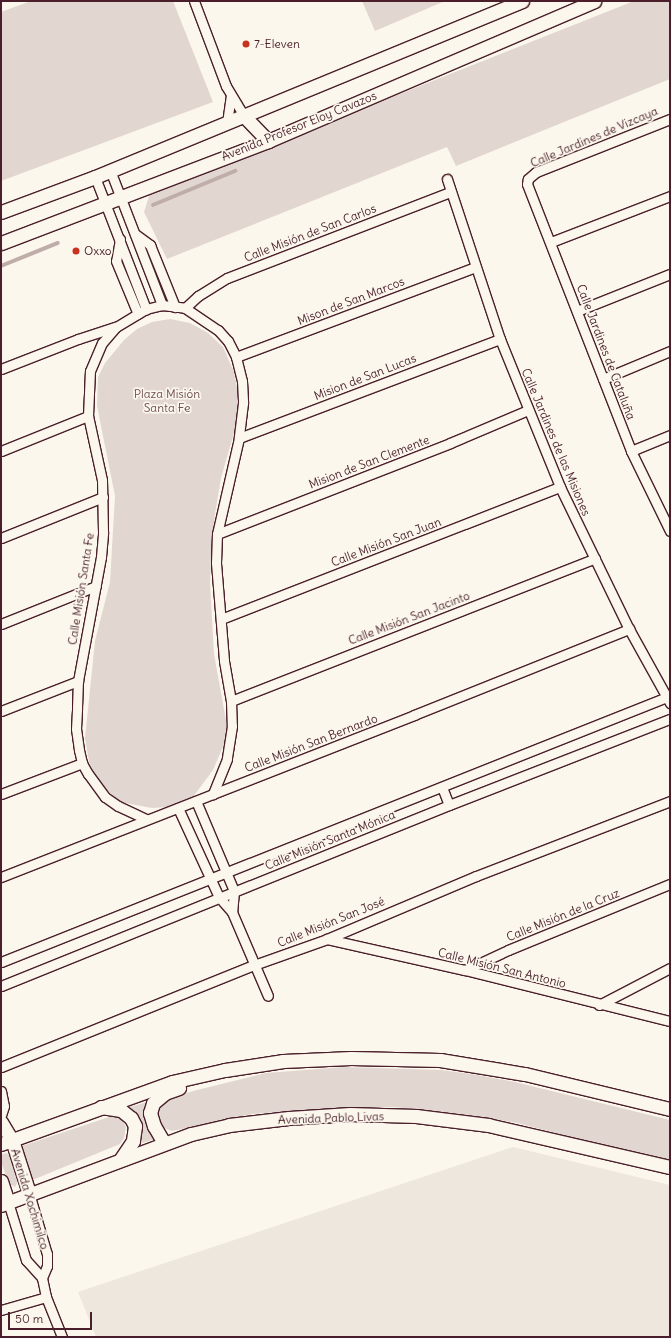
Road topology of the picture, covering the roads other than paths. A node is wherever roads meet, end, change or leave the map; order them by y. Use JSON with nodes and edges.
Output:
{"nodes":[{"id":1,"x":194,"y":1,"type":"edge"},
{"id":2,"x":522,"y":1,"type":"edge"},
{"id":3,"x":594,"y":1,"type":"edge"},
{"id":4,"x":231,"y":96,"type":"junction"},
{"id":5,"x":244,"y":116,"type":"junction"},
{"id":6,"x":670,"y":119,"type":"edge"},
{"id":7,"x":227,"y":123,"type":"junction"},
{"id":8,"x":268,"y":141,"type":"junction"},
{"id":9,"x":110,"y":170,"type":"junction"},
{"id":10,"x":95,"y":177,"type":"junction"},
{"id":11,"x":447,"y":179,"type":"dead end"},
{"id":12,"x":528,"y":179,"type":"joint"},
{"id":13,"x":450,"y":192,"type":"junction"},
{"id":14,"x":120,"y":196,"type":"junction"},
{"id":15,"x":670,"y":196,"type":"edge"},
{"id":16,"x":105,"y":202,"type":"junction"},
{"id":17,"x":1,"y":212,"type":"edge"},
{"id":18,"x":135,"y":234,"type":"junction"},
{"id":19,"x":551,"y":242,"type":"junction"},
{"id":20,"x":1,"y":243,"type":"edge"},
{"id":21,"x":475,"y":267,"type":"junction"},
{"id":22,"x":670,"y":274,"type":"edge"},
{"id":23,"x":162,"y":305,"type":"junction"},
{"id":24,"x":175,"y":307,"type":"junction"},
{"id":25,"x":185,"y":308,"type":"junction"},
{"id":26,"x":577,"y":311,"type":"junction"},
{"id":27,"x":142,"y":312,"type":"junction"},
{"id":28,"x":116,"y":328,"type":"junction"},
{"id":29,"x":500,"y":339,"type":"junction"},
{"id":30,"x":670,"y":351,"type":"edge"},
{"id":31,"x":236,"y":357,"type":"junction"},
{"id":32,"x":1,"y":369,"type":"edge"},
{"id":33,"x":602,"y":379,"type":"junction"},
{"id":34,"x":528,"y":410,"type":"junction"},
{"id":35,"x":88,"y":416,"type":"junction"},
{"id":36,"x":670,"y":434,"type":"edge"},
{"id":37,"x":239,"y":438,"type":"junction"},
{"id":38,"x":1,"y":451,"type":"edge"},
{"id":39,"x":631,"y":451,"type":"junction"},
{"id":40,"x":560,"y":487,"type":"junction"},
{"id":41,"x":103,"y":497,"type":"junction"},
{"id":42,"x":667,"y":518,"type":"edge"},
{"id":43,"x":670,"y":531,"type":"edge"},
{"id":44,"x":217,"y":534,"type":"junction"},
{"id":45,"x":1,"y":538,"type":"edge"},
{"id":46,"x":595,"y":558,"type":"junction"},
{"id":47,"x":96,"y":586,"type":"junction"},
{"id":48,"x":221,"y":619,"type":"junction"},
{"id":49,"x":1,"y":624,"type":"edge"},
{"id":50,"x":629,"y":629,"type":"junction"},
{"id":51,"x":78,"y":680,"type":"junction"},
{"id":52,"x":669,"y":700,"type":"edge"},
{"id":53,"x":231,"y":701,"type":"junction"},
{"id":54,"x":1,"y":711,"type":"edge"},
{"id":55,"x":670,"y":719,"type":"edge"},
{"id":56,"x":82,"y":763,"type":"junction"},
{"id":57,"x":442,"y":786,"type":"junction"},
{"id":58,"x":1,"y":794,"type":"edge"},
{"id":59,"x":213,"y":794,"type":"junction"},
{"id":60,"x":196,"y":801,"type":"junction"},
{"id":61,"x":670,"y":801,"type":"edge"},
{"id":62,"x":449,"y":805,"type":"junction"},
{"id":63,"x":178,"y":808,"type":"junction"},
{"id":64,"x":146,"y":819,"type":"junction"},
{"id":65,"x":227,"y":873,"type":"junction"},
{"id":66,"x":1,"y":877,"type":"edge"},
{"id":67,"x":211,"y":880,"type":"junction"},
{"id":68,"x":670,"y":884,"type":"edge"},
{"id":69,"x":234,"y":891,"type":"junction"},
{"id":70,"x":219,"y":897,"type":"junction"},
{"id":71,"x":232,"y":912,"type":"junction"},
{"id":72,"x":327,"y":939,"type":"junction"},
{"id":73,"x":1,"y":962,"type":"edge"},
{"id":74,"x":254,"y":965,"type":"junction"},
{"id":75,"x":670,"y":968,"type":"edge"},
{"id":76,"x":465,"y":970,"type":"junction"},
{"id":77,"x":1,"y":986,"type":"edge"},
{"id":78,"x":268,"y":996,"type":"dead end"},
{"id":79,"x":599,"y":1005,"type":"junction"},
{"id":80,"x":670,"y":1021,"type":"edge"},
{"id":81,"x":1,"y":1067,"type":"edge"},
{"id":82,"x":225,"y":1070,"type":"junction"},
{"id":83,"x":1,"y":1091,"type":"edge"},
{"id":84,"x":101,"y":1107,"type":"junction"},
{"id":85,"x":670,"y":1108,"type":"edge"},
{"id":86,"x":1,"y":1115,"type":"edge"},
{"id":87,"x":1,"y":1122,"type":"edge"},
{"id":88,"x":6,"y":1142,"type":"edge"},
{"id":89,"x":164,"y":1142,"type":"junction"},
{"id":90,"x":121,"y":1159,"type":"junction"},
{"id":91,"x":670,"y":1167,"type":"edge"},
{"id":92,"x":1,"y":1181,"type":"edge"},
{"id":93,"x":29,"y":1193,"type":"junction"},
{"id":94,"x":4,"y":1203,"type":"edge"},
{"id":95,"x":42,"y":1278,"type":"junction"},
{"id":96,"x":46,"y":1297,"type":"junction"},
{"id":97,"x":1,"y":1310,"type":"edge"},
{"id":98,"x":62,"y":1337,"type":"edge"}],
"edges":[{"from":1,"to":4,"type":"street"},
{"from":2,"to":5,"type":"main road"},
{"from":3,"to":8,"type":"main road","name":"Avenida Profesor Eloy Cavazos"},
{"from":4,"to":5,"type":"street"},
{"from":4,"to":7,"type":"street"},
{"from":5,"to":7,"type":"main road"},
{"from":5,"to":8,"type":"main road"},
{"from":6,"to":12,"type":"street","name":"Calle Jardines de Vizcaya"},
{"from":7,"to":9,"type":"main road"},
{"from":8,"to":14,"type":"main road","name":"Avenida Profesor Eloy Cavazos"},
{"from":9,"to":10,"type":"main road"},
{"from":9,"to":14,"type":"street"},
{"from":10,"to":16,"type":"street"},
{"from":10,"to":17,"type":"main road"},
{"from":11,"to":13,"type":"street","name":"Calle Jardines de las Misiones"},
{"from":12,"to":19,"type":"street","name":"Calle Jardines de Cataluña"},
{"from":13,"to":21,"type":"street","name":"Calle Jardines de las Misiones"},
{"from":13,"to":25,"type":"street","name":"Calle Misión de San Carlos"},
{"from":14,"to":16,"type":"main road","name":"Avenida Profesor Eloy Cavazos"},
{"from":14,"to":18,"type":"street"},
{"from":15,"to":19,"type":"street"},
{"from":16,"to":20,"type":"main road","name":"Avenida Profesor Eloy Cavazos"},
{"from":16,"to":27,"type":"street"},
{"from":18,"to":23,"type":"street"},
{"from":18,"to":24,"type":"street"},
{"from":19,"to":26,"type":"street","name":"Calle Jardines de Cataluña"},
{"from":21,"to":29,"type":"street","name":"Calle Jardines de las Misiones"},
{"from":21,"to":31,"type":"street","name":"Mison de San Marcos"},
{"from":22,"to":26,"type":"street"},
{"from":23,"to":24,"type":"street","name":"Calle Misión Santa Fe"},
{"from":23,"to":27,"type":"street","name":"Calle Misión Santa Fe"},
{"from":24,"to":25,"type":"street","name":"Calle Misión Santa Fe"},
{"from":25,"to":31,"type":"street","name":"Calle Misión Santa Fe"},
{"from":26,"to":33,"type":"street","name":"Calle Jardines de Cataluña"},
{"from":27,"to":28,"type":"street","name":"Calle Misión Santa Fe"},
{"from":28,"to":32,"type":"street"},
{"from":28,"to":35,"type":"street","name":"Calle Misión Santa Fe"},
{"from":29,"to":34,"type":"street","name":"Calle Jardines de las Misiones"},
{"from":29,"to":37,"type":"street","name":"Mision de San Lucas"},
{"from":30,"to":33,"type":"street"},
{"from":31,"to":37,"type":"street","name":"Calle Misión Santa Fe"},
{"from":33,"to":39,"type":"street","name":"Calle Jardines de Cataluña"},
{"from":34,"to":40,"type":"street","name":"Calle Jardines de las Misiones"},
{"from":34,"to":44,"type":"street","name":"Mision de San Clemente"},
{"from":35,"to":38,"type":"street"},
{"from":35,"to":41,"type":"street","name":"Calle Misión Santa Fe"},
{"from":36,"to":39,"type":"street"},
{"from":37,"to":44,"type":"street","name":"Calle Misión Santa Fe"},
{"from":39,"to":42,"type":"street","name":"Calle Jardines de Cataluña"},
{"from":40,"to":46,"type":"street","name":"Calle Jardines de las Misiones"},
{"from":40,"to":48,"type":"street","name":"Calle Misión San Juan"},
{"from":41,"to":45,"type":"street"},
{"from":41,"to":47,"type":"street","name":"Calle Misión Santa Fe"},
{"from":42,"to":43,"type":"street","name":"Calle Jardines de Cataluña"},
{"from":44,"to":48,"type":"street","name":"Calle Misión Santa Fe"},
{"from":46,"to":50,"type":"street","name":"Calle Jardines de las Misiones"},
{"from":46,"to":53,"type":"street","name":"Calle Misión San Jacinto"},
{"from":47,"to":49,"type":"street"},
{"from":47,"to":51,"type":"street","name":"Calle Misión Santa Fe"},
{"from":48,"to":53,"type":"street","name":"Calle Misión Santa Fe"},
{"from":50,"to":52,"type":"street","name":"Calle Jardines de las Misiones"},
{"from":50,"to":59,"type":"street","name":"Calle Misión San Bernardo"},
{"from":51,"to":54,"type":"street"},
{"from":51,"to":56,"type":"street","name":"Calle Misión Santa Fe"},
{"from":52,"to":57,"type":"street","name":"Calle Misión Santa Mónica"},
{"from":53,"to":59,"type":"street","name":"Calle Misión Santa Fe"},
{"from":55,"to":62,"type":"street","name":"Calle Misión Santa Mónica"},
{"from":56,"to":58,"type":"street"},
{"from":56,"to":64,"type":"street","name":"Calle Misión Santa Fe"},
{"from":57,"to":62,"type":"street"},
{"from":57,"to":65,"type":"street","name":"Calle Misión Santa Mónica"},
{"from":59,"to":60,"type":"street","name":"Calle Misión San Bernardo"},
{"from":60,"to":63,"type":"street","name":"Calle Misión San Bernardo"},
{"from":60,"to":65,"type":"street"},
{"from":61,"to":72,"type":"street","name":"Calle Misión San José"},
{"from":62,"to":69,"type":"street","name":"Calle Misión Santa Mónica"},
{"from":63,"to":64,"type":"street","name":"Calle Misión San Bernardo"},
{"from":63,"to":67,"type":"street"},
{"from":64,"to":66,"type":"street","name":"Calle Misión San Bernardo"},
{"from":65,"to":67,"type":"street","name":"Calle Misión Santa Mónica"},
{"from":65,"to":69,"type":"street"},
{"from":67,"to":70,"type":"street"},
{"from":67,"to":73,"type":"street","name":"Calle Misión Santa Mónica"},
{"from":68,"to":76,"type":"street","name":"Calle Misión de la Cruz"},
{"from":69,"to":70,"type":"street","name":"Calle Misión Santa Mónica"},
{"from":69,"to":71,"type":"street"},
{"from":70,"to":71,"type":"street"},
{"from":70,"to":77,"type":"street","name":"Calle Misión Santa Mónica"},
{"from":71,"to":74,"type":"street"},
{"from":72,"to":74,"type":"street","name":"Calle Misión San José"},
{"from":72,"to":76,"type":"street","name":"Calle Misión San Antonio"},
{"from":74,"to":78,"type":"street"},
{"from":74,"to":81,"type":"street","name":"Calle Misión San José"},
{"from":75,"to":79,"type":"street"},
{"from":76,"to":79,"type":"street","name":"Calle Misión San Antonio"},
{"from":79,"to":80,"type":"street","name":"Calle Misión San Antonio"},
{"from":82,"to":84,"type":"main road"},
{"from":82,"to":85,"type":"main road"},
{"from":82,"to":89,"type":"main road"},
{"from":83,"to":86,"type":"street"},
{"from":84,"to":88,"type":"main road"},
{"from":84,"to":90,"type":"main road"},
{"from":87,"to":88,"type":"main road","name":"Avenida Xochimilco"},
{"from":88,"to":93,"type":"main road","name":"Avenida Xochimilco"},
{"from":89,"to":90,"type":"main road","name":"Avenida Pablo Livas"},
{"from":89,"to":91,"type":"main road","name":"Avenida Pablo Livas"},
{"from":90,"to":93,"type":"main road","name":"Avenida Pablo Livas"},
{"from":92,"to":94,"type":"main road","name":"Avenida Xochimilco"},
{"from":93,"to":94,"type":"main road","name":"Avenida Pablo Livas"},
{"from":93,"to":95,"type":"street","name":"Avenida Xochimilco"},
{"from":94,"to":95,"type":"street","name":"Avenida Xochimilco"},
{"from":95,"to":96,"type":"street","name":"Avenida Xochimilco"},
{"from":96,"to":97,"type":"street"},
{"from":96,"to":98,"type":"street","name":"Avenida Xochimilco"}]}
